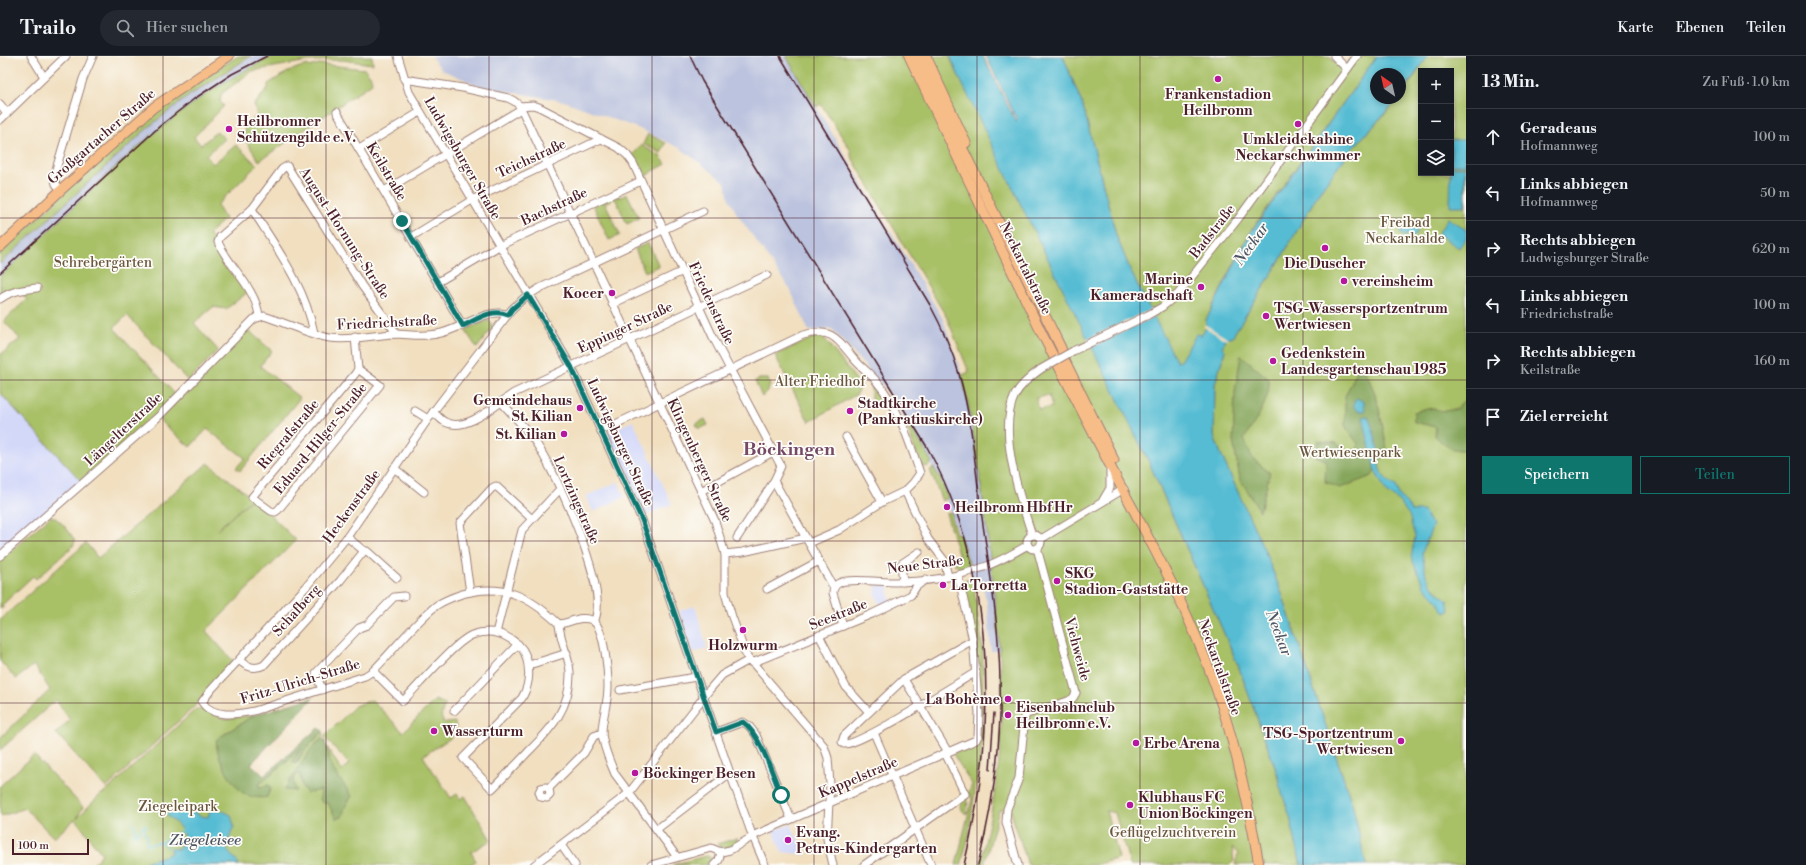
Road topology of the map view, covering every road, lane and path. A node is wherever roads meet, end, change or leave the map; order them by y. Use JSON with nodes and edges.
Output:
{"nodes":[{"id":1,"x":31,"y":56,"type":"edge"},
{"id":2,"x":66,"y":56,"type":"edge"},
{"id":3,"x":93,"y":56,"type":"edge"},
{"id":4,"x":229,"y":56,"type":"edge"},
{"id":5,"x":393,"y":56,"type":"edge"},
{"id":6,"x":398,"y":56,"type":"edge"},
{"id":7,"x":903,"y":56,"type":"edge"},
{"id":8,"x":909,"y":56,"type":"edge"},
{"id":9,"x":918,"y":56,"type":"edge"},
{"id":10,"x":926,"y":56,"type":"edge"},
{"id":11,"x":1334,"y":56,"type":"edge"},
{"id":12,"x":1357,"y":56,"type":"edge"},
{"id":13,"x":1347,"y":69,"type":"junction"},
{"id":14,"x":918,"y":76,"type":"junction"},
{"id":15,"x":44,"y":77,"type":"junction"},
{"id":16,"x":404,"y":79,"type":"junction"},
{"id":17,"x":0,"y":104,"type":"edge"},
{"id":18,"x":520,"y":108,"type":"junction"},
{"id":19,"x":337,"y":112,"type":"dead end"},
{"id":20,"x":420,"y":112,"type":"junction"},
{"id":21,"x":7,"y":113,"type":"junction"},
{"id":22,"x":0,"y":120,"type":"edge"},
{"id":23,"x":601,"y":139,"type":"junction"},
{"id":24,"x":359,"y":149,"type":"junction"},
{"id":25,"x":445,"y":155,"type":"junction"},
{"id":26,"x":547,"y":165,"type":"junction"},
{"id":27,"x":641,"y":181,"type":"junction"},
{"id":28,"x":981,"y":184,"type":"junction"},
{"id":29,"x":61,"y":190,"type":"junction"},
{"id":30,"x":384,"y":191,"type":"junction"},
{"id":31,"x":472,"y":200,"type":"junction"},
{"id":32,"x":252,"y":209,"type":"junction"},
{"id":33,"x":703,"y":211,"type":"dead end"},
{"id":34,"x":569,"y":213,"type":"junction"},
{"id":35,"x":664,"y":230,"type":"junction"},
{"id":36,"x":411,"y":237,"type":"junction"},
{"id":37,"x":499,"y":246,"type":"junction"},
{"id":38,"x":0,"y":247,"type":"edge"},
{"id":39,"x":593,"y":263,"type":"junction"},
{"id":40,"x":683,"y":271,"type":"junction"},
{"id":41,"x":768,"y":275,"type":"dead end"},
{"id":42,"x":438,"y":282,"type":"junction"},
{"id":43,"x":37,"y":288,"type":"dead end"},
{"id":44,"x":528,"y":295,"type":"junction"},
{"id":45,"x":0,"y":299,"type":"edge"},
{"id":46,"x":612,"y":304,"type":"junction"},
{"id":47,"x":699,"y":307,"type":"junction"},
{"id":48,"x":508,"y":315,"type":"junction"},
{"id":49,"x":259,"y":316,"type":"junction"},
{"id":50,"x":463,"y":326,"type":"junction"},
{"id":51,"x":314,"y":333,"type":"junction"},
{"id":52,"x":394,"y":334,"type":"junction"},
{"id":53,"x":355,"y":337,"type":"junction"},
{"id":54,"x":629,"y":340,"type":"junction"},
{"id":55,"x":571,"y":366,"type":"junction"},
{"id":56,"x":358,"y":369,"type":"junction"},
{"id":57,"x":730,"y":370,"type":"junction"},
{"id":58,"x":500,"y":402,"type":"junction"},
{"id":59,"x":659,"y":403,"type":"junction"},
{"id":60,"x":415,"y":410,"type":"dead end"},
{"id":61,"x":433,"y":412,"type":"junction"},
{"id":62,"x":428,"y":419,"type":"junction"},
{"id":63,"x":601,"y":431,"type":"junction"},
{"id":64,"x":846,"y":437,"type":"dead end"},
{"id":65,"x":773,"y":452,"type":"junction"},
{"id":66,"x":1109,"y":462,"type":"junction"},
{"id":67,"x":394,"y":468,"type":"junction"},
{"id":68,"x":774,"y":481,"type":"junction"},
{"id":69,"x":560,"y":489,"type":"junction"},
{"id":70,"x":1124,"y":489,"type":"junction"},
{"id":71,"x":701,"y":491,"type":"junction"},
{"id":72,"x":905,"y":491,"type":"junction"},
{"id":73,"x":424,"y":492,"type":"dead end"},
{"id":74,"x":882,"y":502,"type":"junction"},
{"id":75,"x":1102,"y":502,"type":"junction"},
{"id":76,"x":271,"y":511,"type":"joint"},
{"id":77,"x":532,"y":519,"type":"junction"},
{"id":78,"x":1032,"y":535,"type":"junction"},
{"id":79,"x":347,"y":537,"type":"junction"},
{"id":80,"x":737,"y":538,"type":"dead end"},
{"id":81,"x":1041,"y":539,"type":"junction"},
{"id":82,"x":807,"y":540,"type":"junction"},
{"id":83,"x":1028,"y":545,"type":"junction"},
{"id":84,"x":1037,"y":548,"type":"junction"},
{"id":85,"x":364,"y":551,"type":"junction"},
{"id":86,"x":919,"y":552,"type":"dead end"},
{"id":87,"x":724,"y":554,"type":"junction"},
{"id":88,"x":0,"y":556,"type":"edge"},
{"id":89,"x":818,"y":561,"type":"junction"},
{"id":90,"x":958,"y":575,"type":"junction"},
{"id":91,"x":948,"y":576,"type":"junction"},
{"id":92,"x":397,"y":578,"type":"dead end"},
{"id":93,"x":926,"y":579,"type":"junction"},
{"id":94,"x":903,"y":582,"type":"junction"},
{"id":95,"x":834,"y":588,"type":"junction"},
{"id":96,"x":767,"y":589,"type":"dead end"},
{"id":97,"x":470,"y":592,"type":"junction"},
{"id":98,"x":506,"y":592,"type":"junction"},
{"id":99,"x":404,"y":596,"type":"dead end"},
{"id":100,"x":594,"y":622,"type":"junction"},
{"id":101,"x":559,"y":624,"type":"junction"},
{"id":102,"x":843,"y":626,"type":"junction"},
{"id":103,"x":496,"y":634,"type":"junction"},
{"id":104,"x":820,"y":635,"type":"junction"},
{"id":105,"x":973,"y":640,"type":"junction"},
{"id":106,"x":518,"y":644,"type":"junction"},
{"id":107,"x":567,"y":653,"type":"junction"},
{"id":108,"x":240,"y":661,"type":"junction"},
{"id":109,"x":751,"y":662,"type":"junction"},
{"id":110,"x":529,"y":665,"type":"junction"},
{"id":111,"x":373,"y":671,"type":"junction"},
{"id":112,"x":976,"y":672,"type":"junction"},
{"id":113,"x":696,"y":677,"type":"junction"},
{"id":114,"x":904,"y":679,"type":"junction"},
{"id":115,"x":322,"y":690,"type":"junction"},
{"id":116,"x":620,"y":690,"type":"dead end"},
{"id":117,"x":703,"y":697,"type":"junction"},
{"id":118,"x":202,"y":702,"type":"joint"},
{"id":119,"x":920,"y":706,"type":"junction"},
{"id":120,"x":454,"y":710,"type":"dead end"},
{"id":121,"x":869,"y":712,"type":"junction"},
{"id":122,"x":716,"y":732,"type":"junction"},
{"id":123,"x":874,"y":733,"type":"junction"},
{"id":124,"x":602,"y":734,"type":"junction"},
{"id":125,"x":947,"y":752,"type":"junction"},
{"id":126,"x":730,"y":773,"type":"junction"},
{"id":127,"x":893,"y":777,"type":"junction"},
{"id":128,"x":549,"y":788,"type":"dead end"},
{"id":129,"x":629,"y":793,"type":"junction"},
{"id":130,"x":829,"y":803,"type":"junction"},
{"id":131,"x":791,"y":819,"type":"junction"},
{"id":132,"x":657,"y":829,"type":"junction"},
{"id":133,"x":916,"y":830,"type":"junction"},
{"id":134,"x":753,"y":836,"type":"junction"},
{"id":135,"x":561,"y":845,"type":"junction"},
{"id":136,"x":721,"y":852,"type":"junction"},
{"id":137,"x":677,"y":857,"type":"junction"},
{"id":138,"x":534,"y":865,"type":"edge"},
{"id":139,"x":575,"y":865,"type":"edge"},
{"id":140,"x":651,"y":865,"type":"edge"},
{"id":141,"x":714,"y":865,"type":"edge"},
{"id":142,"x":765,"y":865,"type":"edge"},
{"id":143,"x":833,"y":865,"type":"edge"},
{"id":144,"x":864,"y":865,"type":"edge"},
{"id":145,"x":932,"y":865,"type":"edge"},
{"id":146,"x":1018,"y":865,"type":"edge"},
{"id":147,"x":1259,"y":865,"type":"edge"}],
"edges":[{"from":1,"to":15,"type":"street"},
{"from":2,"to":15,"type":"street"},
{"from":3,"to":29,"type":"street"},
{"from":4,"to":29,"type":"main road","name":"Großgartacher Straße"},
{"from":5,"to":16,"type":"street","name":"Ludwigsburger Straße"},
{"from":6,"to":16,"type":"street","name":"Ludwigsburger Straße"},
{"from":7,"to":14,"type":"main road"},
{"from":8,"to":14,"type":"main road","name":"Neckartalstraße"},
{"from":9,"to":28,"type":"main road","name":"Neckartalstraße"},
{"from":10,"to":28,"type":"main road","name":"Neckartalstraße"},
{"from":11,"to":13,"type":"street"},
{"from":12,"to":13,"type":"street","name":"Badstraße"},
{"from":13,"to":78,"type":"street","name":"Badstraße","bridge":true},
{"from":14,"to":66,"type":"main road","name":"Neckartalstraße"},
{"from":15,"to":21,"type":"street"},
{"from":16,"to":18,"type":"street"},
{"from":16,"to":20,"type":"street","name":"Ludwigsburger Straße"},
{"from":17,"to":21,"type":"street"},
{"from":18,"to":23,"type":"street"},
{"from":18,"to":25,"type":"street"},
{"from":18,"to":26,"type":"street","name":"Klingenberger Straße"},
{"from":19,"to":24,"type":"street","name":"Keilstraße"},
{"from":20,"to":24,"type":"street"},
{"from":20,"to":25,"type":"street","name":"Ludwigsburger Straße"},
{"from":21,"to":22,"type":"street"},
{"from":23,"to":26,"type":"street","name":"Teichstraße"},
{"from":23,"to":27,"type":"street","name":"Friedenstraße"},
{"from":24,"to":30,"type":"street","name":"Keilstraße"},
{"from":25,"to":30,"type":"street"},
{"from":25,"to":31,"type":"street","name":"Ludwigsburger Straße"},
{"from":26,"to":31,"type":"street","name":"Teichstraße"},
{"from":26,"to":34,"type":"street","name":"Klingenberger Straße"},
{"from":27,"to":34,"type":"street","name":"Bachstraße"},
{"from":27,"to":35,"type":"street","name":"Friedenstraße"},
{"from":28,"to":70,"type":"main road","name":"Neckartalstraße"},
{"from":29,"to":38,"type":"main road","name":"Großgartacher Straße"},
{"from":30,"to":36,"type":"street","name":"Keilstraße"},
{"from":31,"to":36,"type":"street","name":"Teichstraße"},
{"from":31,"to":37,"type":"street","name":"Ludwigsburger Straße"},
{"from":32,"to":49,"type":"street"},
{"from":32,"to":51,"type":"street"},
{"from":32,"to":52,"type":"street","name":"August-Hornung-Straße"},
{"from":33,"to":35,"type":"street"},
{"from":34,"to":37,"type":"street","name":"Bachstraße"},
{"from":34,"to":39,"type":"street","name":"Klingenberger Straße"},
{"from":35,"to":39,"type":"street"},
{"from":35,"to":40,"type":"street","name":"Friedenstraße"},
{"from":36,"to":42,"type":"street","name":"Keilstraße"},
{"from":37,"to":42,"type":"street","name":"Bachstraße"},
{"from":37,"to":44,"type":"street","name":"Ludwigsburger Straße"},
{"from":39,"to":44,"type":"street"},
{"from":39,"to":46,"type":"street","name":"Klingenberger Straße"},
{"from":40,"to":46,"type":"street"},
{"from":40,"to":47,"type":"street","name":"Friedenstraße"},
{"from":41,"to":47,"type":"street","name":"Eppinger Straße"},
{"from":42,"to":50,"type":"street","name":"Keilstraße"},
{"from":43,"to":45,"type":"street"},
{"from":44,"to":48,"type":"street"},
{"from":44,"to":55,"type":"street","name":"Ludwigsburger Straße"},
{"from":46,"to":54,"type":"street","name":"Klingenberger Straße"},
{"from":47,"to":54,"type":"street","name":"Eppinger Straße"},
{"from":47,"to":57,"type":"street","name":"Friedenstraße"},
{"from":48,"to":50,"type":"street","name":"Friedrichstraße"},
{"from":48,"to":61,"type":"street","name":"Heckenstraße"},
{"from":49,"to":51,"type":"street","name":"Friedrichstraße"},
{"from":49,"to":88,"type":"street","name":"Längelterstraße"},
{"from":50,"to":52,"type":"street","name":"Friedrichstraße"},
{"from":51,"to":53,"type":"street","name":"Friedrichstraße"},
{"from":52,"to":53,"type":"street","name":"Friedrichstraße"},
{"from":53,"to":56,"type":"street","name":"Eduard-Hilger-Straße"},
{"from":54,"to":55,"type":"street","name":"Eppinger Straße"},
{"from":54,"to":59,"type":"street","name":"Klingenberger Straße"},
{"from":55,"to":58,"type":"street","name":"Eppinger Straße"},
{"from":55,"to":63,"type":"street","name":"Ludwigsburger Straße"},
{"from":56,"to":76,"type":"street","name":"Riegrafstraße"},
{"from":56,"to":76,"type":"street","name":"Eduard-Hilger-Straße"},
{"from":57,"to":59,"type":"street"},
{"from":57,"to":65,"type":"street","name":"Friedenstraße"},
{"from":57,"to":72,"type":"street"},
{"from":58,"to":61,"type":"street","name":"Eppinger Straße"},
{"from":58,"to":69,"type":"street","name":"Lortzingstraße"},
{"from":59,"to":63,"type":"street"},
{"from":59,"to":71,"type":"street","name":"Klingenberger Straße"},
{"from":60,"to":62,"type":"street"},
{"from":61,"to":62,"type":"street","name":"Heckenstraße"},
{"from":62,"to":67,"type":"street","name":"Heckenstraße"},
{"from":63,"to":113,"type":"street","name":"Ludwigsburger Straße"},
{"from":64,"to":74,"type":"street"},
{"from":65,"to":68,"type":"street","name":"Friedenstraße"},
{"from":65,"to":71,"type":"street"},
{"from":66,"to":70,"type":"main road","name":"Neckartalstraße"},
{"from":66,"to":75,"type":"street"},
{"from":67,"to":73,"type":"street"},
{"from":67,"to":79,"type":"street","name":"Heckenstraße"},
{"from":68,"to":80,"type":"street"},
{"from":68,"to":82,"type":"street"},
{"from":69,"to":77,"type":"street"},
{"from":69,"to":100,"type":"street","name":"Lortzingstraße"},
{"from":70,"to":75,"type":"street"},
{"from":70,"to":147,"type":"main road","name":"Neckartalstraße"},
{"from":71,"to":87,"type":"street","name":"Klingenberger Straße"},
{"from":72,"to":74,"type":"street"},
{"from":72,"to":91,"type":"street"},
{"from":74,"to":82,"type":"street"},
{"from":75,"to":81,"type":"street"},
{"from":77,"to":97,"type":"street"},
{"from":77,"to":98,"type":"street"},
{"from":78,"to":81,"type":"street"},
{"from":78,"to":83,"type":"street"},
{"from":79,"to":85,"type":"street"},
{"from":79,"to":108,"type":"street","name":"Heckenstraße"},
{"from":81,"to":84,"type":"street"},
{"from":82,"to":87,"type":"street"},
{"from":82,"to":89,"type":"street"},
{"from":83,"to":84,"type":"street"},
{"from":83,"to":90,"type":"street","name":"Neue Straße"},
{"from":84,"to":146,"type":"street","name":"Viehweide"},
{"from":85,"to":92,"type":"street"},
{"from":85,"to":108,"type":"street","name":"Schafberg"},
{"from":86,"to":94,"type":"street"},
{"from":87,"to":109,"type":"street","name":"Klingenberger Straße"},
{"from":89,"to":95,"type":"street"},
{"from":89,"to":96,"type":"street"},
{"from":90,"to":91,"type":"street","name":"Neue Straße"},
{"from":90,"to":105,"type":"street"},
{"from":91,"to":93,"type":"street","name":"Neue Straße"},
{"from":93,"to":94,"type":"street","name":"Neue Straße"},
{"from":93,"to":102,"type":"street","name":"Seestraße"},
{"from":94,"to":95,"type":"street","name":"Neue Straße"},
{"from":95,"to":102,"type":"street"},
{"from":97,"to":98,"type":"street","name":"Fritz-Ulrich-Straße"},
{"from":97,"to":111,"type":"street","name":"Fritz-Ulrich-Straße"},
{"from":98,"to":101,"type":"street","name":"Fritz-Ulrich-Straße"},
{"from":98,"to":103,"type":"street"},
{"from":99,"to":115,"type":"street"},
{"from":100,"to":101,"type":"street"},
{"from":100,"to":124,"type":"street"},
{"from":101,"to":107,"type":"street"},
{"from":102,"to":104,"type":"street","name":"Seestraße"},
{"from":103,"to":106,"type":"street"},
{"from":103,"to":111,"type":"street"},
{"from":104,"to":109,"type":"street","name":"Seestraße"},
{"from":104,"to":121,"type":"street"},
{"from":105,"to":112,"type":"street"},
{"from":105,"to":114,"type":"street"},
{"from":106,"to":110,"type":"street"},
{"from":106,"to":120,"type":"street"},
{"from":107,"to":110,"type":"street"},
{"from":107,"to":110,"type":"street"},
{"from":108,"to":118,"type":"street","name":"Heckenstraße"},
{"from":109,"to":117,"type":"street","name":"Seestraße"},
{"from":109,"to":130,"type":"street","name":"Klingenberger Straße"},
{"from":111,"to":115,"type":"street","name":"Fritz-Ulrich-Straße"},
{"from":112,"to":119,"type":"street"},
{"from":112,"to":125,"type":"street","name":"Kappelstraße"},
{"from":113,"to":116,"type":"street"},
{"from":113,"to":117,"type":"street","name":"Ludwigsburger Straße"},
{"from":114,"to":119,"type":"street"},
{"from":114,"to":121,"type":"street"},
{"from":115,"to":118,"type":"street","name":"Fritz-Ulrich-Straße"},
{"from":117,"to":122,"type":"street","name":"Ludwigsburger Straße"},
{"from":117,"to":129,"type":"street","name":"Seestraße"},
{"from":119,"to":123,"type":"street"},
{"from":119,"to":125,"type":"street"},
{"from":121,"to":123,"type":"street"},
{"from":122,"to":126,"type":"street","name":"Ludwigsburger Straße"},
{"from":122,"to":131,"type":"street"},
{"from":123,"to":127,"type":"street"},
{"from":124,"to":128,"type":"street"},
{"from":124,"to":129,"type":"street"},
{"from":125,"to":127,"type":"street","name":"Kappelstraße"},
{"from":125,"to":133,"type":"street"},
{"from":126,"to":132,"type":"street"},
{"from":126,"to":134,"type":"street","name":"Ludwigsburger Straße"},
{"from":127,"to":130,"type":"street","name":"Kappelstraße"},
{"from":127,"to":133,"type":"street"},
{"from":129,"to":132,"type":"street"},
{"from":129,"to":135,"type":"street","name":"Seestraße"},
{"from":130,"to":131,"type":"street","name":"Kappelstraße"},
{"from":130,"to":143,"type":"street","name":"Klingenberger Straße"},
{"from":131,"to":134,"type":"street","name":"Kappelstraße"},
{"from":132,"to":137,"type":"street"},
{"from":133,"to":144,"type":"street"},
{"from":133,"to":145,"type":"street"},
{"from":134,"to":136,"type":"street","name":"Kappelstraße"},
{"from":134,"to":142,"type":"street","name":"Ludwigsburger Straße"},
{"from":135,"to":138,"type":"street","name":"Seestraße"},
{"from":135,"to":139,"type":"street"},
{"from":136,"to":137,"type":"street"},
{"from":136,"to":141,"type":"street"},
{"from":137,"to":140,"type":"street"}]}
